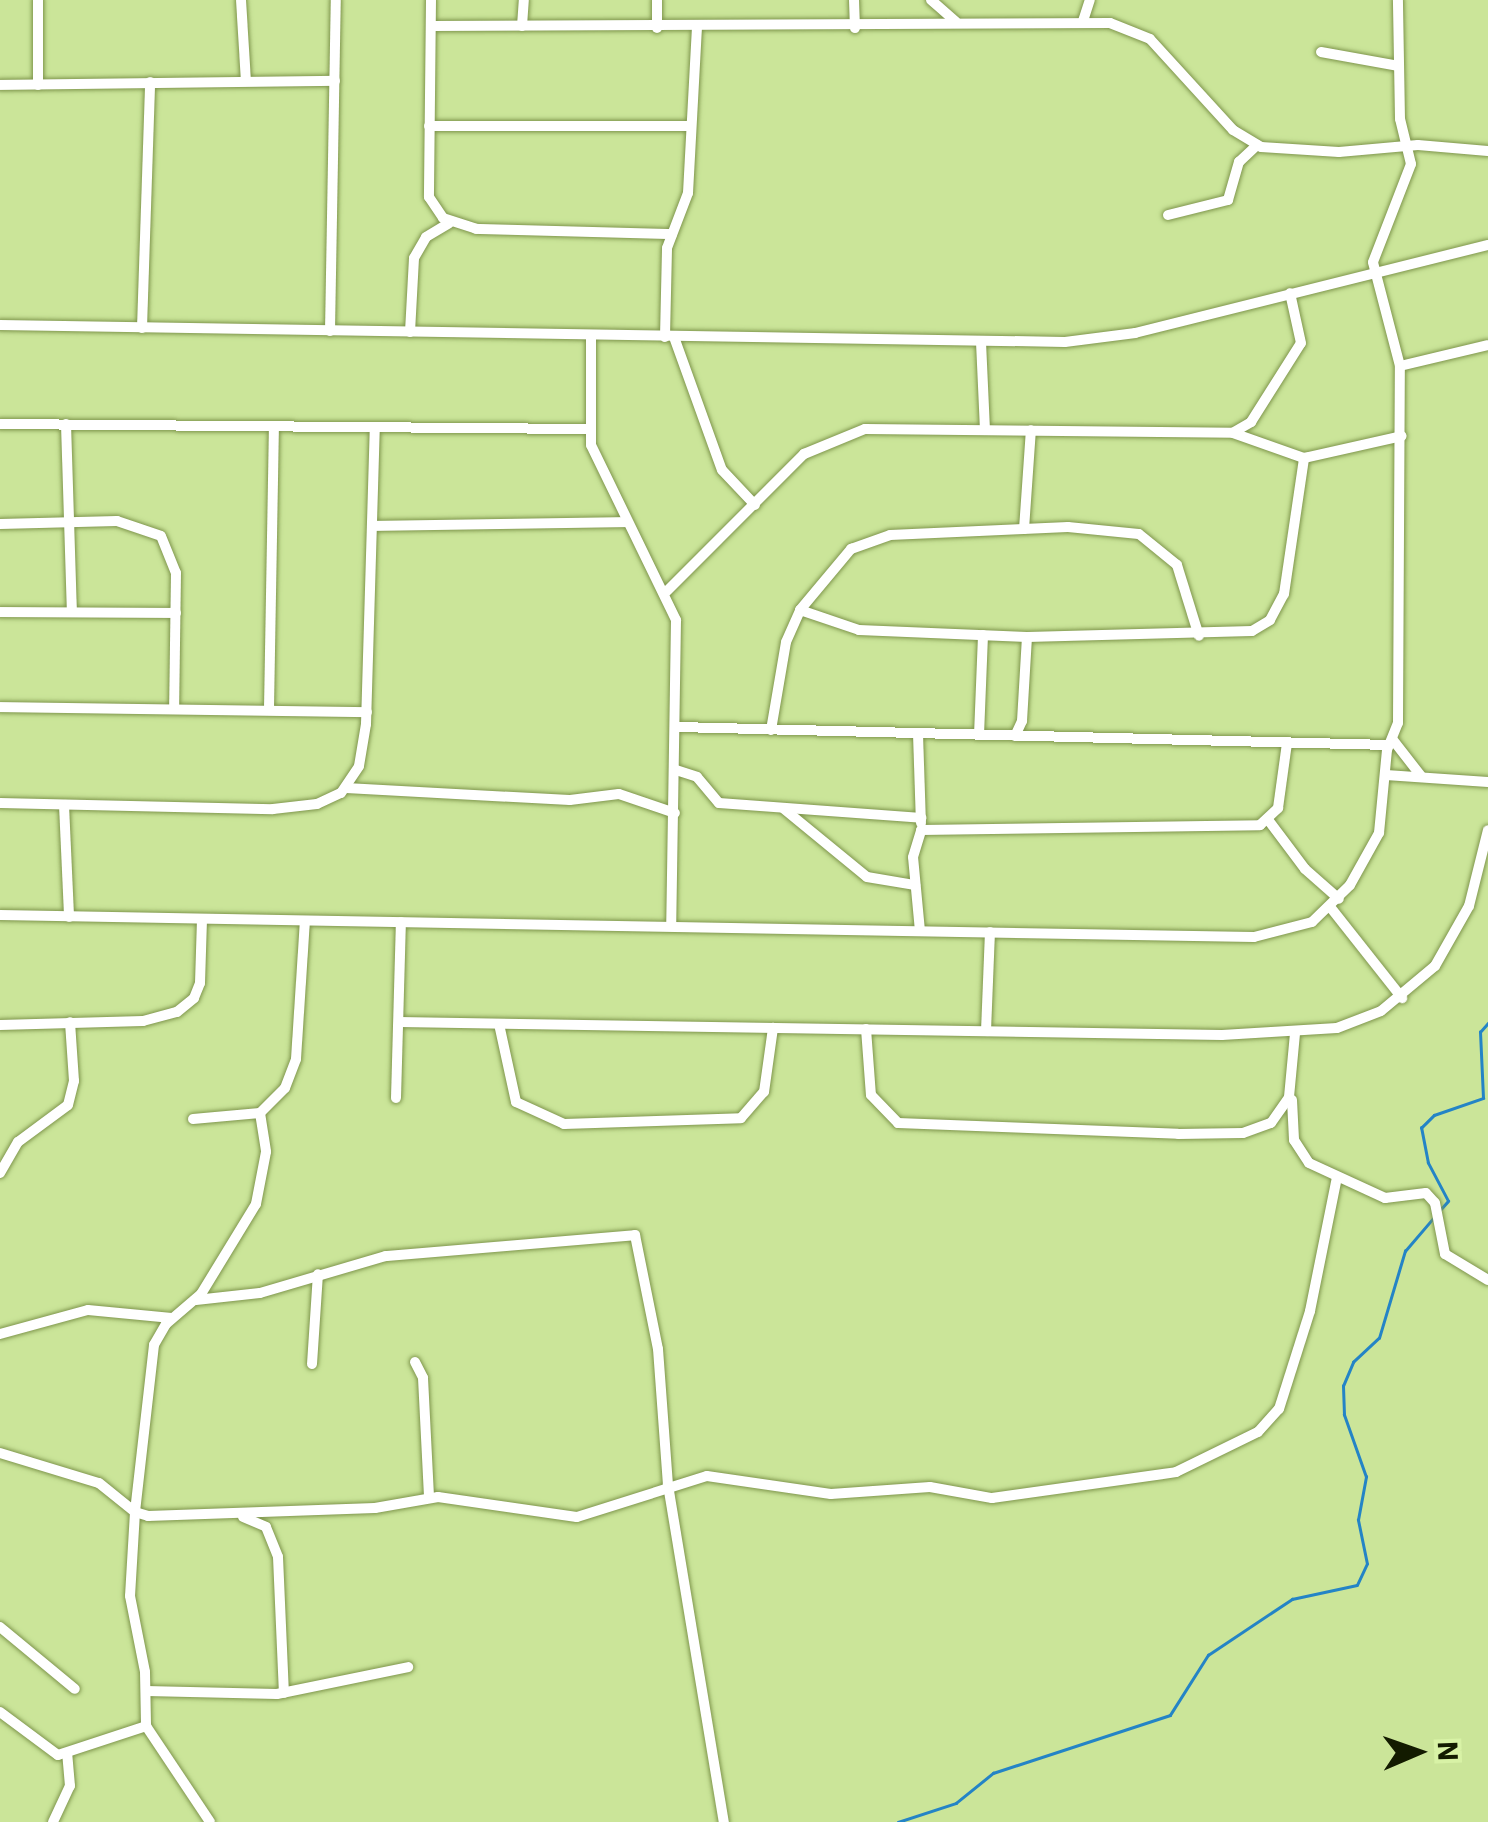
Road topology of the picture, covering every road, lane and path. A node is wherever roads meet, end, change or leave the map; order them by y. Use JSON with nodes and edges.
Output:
{"nodes":[{"id":1,"x":38,"y":0,"type":"edge"},
{"id":2,"x":241,"y":0,"type":"edge"},
{"id":3,"x":336,"y":0,"type":"edge"},
{"id":4,"x":431,"y":0,"type":"edge"},
{"id":5,"x":524,"y":0,"type":"edge"},
{"id":6,"x":657,"y":0,"type":"edge"},
{"id":7,"x":854,"y":0,"type":"edge"},
{"id":8,"x":931,"y":0,"type":"edge"},
{"id":9,"x":1090,"y":0,"type":"edge"},
{"id":10,"x":1398,"y":0,"type":"edge"},
{"id":11,"x":957,"y":22,"type":"junction"},
{"id":12,"x":1084,"y":22,"type":"junction"},
{"id":13,"x":431,"y":26,"type":"junction"},
{"id":14,"x":522,"y":26,"type":"junction"},
{"id":15,"x":657,"y":28,"type":"junction"},
{"id":16,"x":697,"y":28,"type":"junction"},
{"id":17,"x":856,"y":28,"type":"junction"},
{"id":18,"x":1322,"y":52,"type":"dead end"},
{"id":19,"x":1399,"y":66,"type":"junction"},
{"id":20,"x":334,"y":80,"type":"junction"},
{"id":21,"x":246,"y":81,"type":"junction"},
{"id":22,"x":150,"y":82,"type":"junction"},
{"id":23,"x":38,"y":84,"type":"junction"},
{"id":24,"x":0,"y":85,"type":"edge"},
{"id":25,"x":429,"y":126,"type":"junction"},
{"id":26,"x":691,"y":126,"type":"junction"},
{"id":27,"x":1256,"y":145,"type":"junction"},
{"id":28,"x":1406,"y":147,"type":"junction"},
{"id":29,"x":1488,"y":151,"type":"edge"},
{"id":30,"x":1168,"y":215,"type":"dead end"},
{"id":31,"x":449,"y":223,"type":"junction"},
{"id":32,"x":672,"y":234,"type":"junction"},
{"id":33,"x":1488,"y":244,"type":"edge"},
{"id":34,"x":1374,"y":272,"type":"junction"},
{"id":35,"x":1290,"y":292,"type":"junction"},
{"id":36,"x":0,"y":325,"type":"edge"},
{"id":37,"x":142,"y":328,"type":"junction"},
{"id":38,"x":330,"y":331,"type":"junction"},
{"id":39,"x":410,"y":332,"type":"junction"},
{"id":40,"x":591,"y":334,"type":"junction"},
{"id":41,"x":669,"y":337,"type":"junction"},
{"id":42,"x":982,"y":342,"type":"junction"},
{"id":43,"x":1488,"y":345,"type":"edge"},
{"id":44,"x":1400,"y":366,"type":"junction"},
{"id":45,"x":0,"y":424,"type":"edge"},
{"id":46,"x":66,"y":424,"type":"junction"},
{"id":47,"x":274,"y":426,"type":"junction"},
{"id":48,"x":375,"y":427,"type":"junction"},
{"id":49,"x":588,"y":429,"type":"junction"},
{"id":50,"x":985,"y":429,"type":"junction"},
{"id":51,"x":1031,"y":430,"type":"junction"},
{"id":52,"x":1234,"y":433,"type":"junction"},
{"id":53,"x":1402,"y":436,"type":"junction"},
{"id":54,"x":1304,"y":458,"type":"junction"},
{"id":55,"x":755,"y":505,"type":"junction"},
{"id":56,"x":69,"y":519,"type":"junction"},
{"id":57,"x":627,"y":522,"type":"junction"},
{"id":58,"x":0,"y":524,"type":"edge"},
{"id":59,"x":374,"y":526,"type":"junction"},
{"id":60,"x":1024,"y":529,"type":"junction"},
{"id":61,"x":667,"y":591,"type":"junction"},
{"id":62,"x":800,"y":610,"type":"junction"},
{"id":63,"x":0,"y":612,"type":"edge"},
{"id":64,"x":72,"y":612,"type":"junction"},
{"id":65,"x":176,"y":613,"type":"junction"},
{"id":66,"x":983,"y":635,"type":"junction"},
{"id":67,"x":1199,"y":636,"type":"junction"},
{"id":68,"x":1027,"y":637,"type":"junction"},
{"id":69,"x":0,"y":707,"type":"edge"},
{"id":70,"x":174,"y":709,"type":"junction"},
{"id":71,"x":268,"y":709,"type":"junction"},
{"id":72,"x":367,"y":712,"type":"junction"},
{"id":73,"x":678,"y":727,"type":"junction"},
{"id":74,"x":772,"y":730,"type":"junction"},
{"id":75,"x":918,"y":734,"type":"junction"},
{"id":76,"x":979,"y":735,"type":"junction"},
{"id":77,"x":1015,"y":736,"type":"junction"},
{"id":78,"x":1287,"y":743,"type":"junction"},
{"id":79,"x":1391,"y":743,"type":"junction"},
{"id":80,"x":676,"y":770,"type":"junction"},
{"id":81,"x":1386,"y":774,"type":"junction"},
{"id":82,"x":1421,"y":776,"type":"junction"},
{"id":83,"x":1488,"y":782,"type":"edge"},
{"id":84,"x":346,"y":788,"type":"junction"},
{"id":85,"x":0,"y":803,"type":"edge"},
{"id":86,"x":64,"y":805,"type":"junction"},
{"id":87,"x":783,"y":809,"type":"junction"},
{"id":88,"x":675,"y":813,"type":"junction"},
{"id":89,"x":1269,"y":821,"type":"junction"},
{"id":90,"x":921,"y":824,"type":"junction"},
{"id":91,"x":1488,"y":830,"type":"edge"},
{"id":92,"x":914,"y":885,"type":"junction"},
{"id":93,"x":1488,"y":891,"type":"edge"},
{"id":94,"x":1474,"y":893,"type":"junction"},
{"id":95,"x":1335,"y":904,"type":"junction"},
{"id":96,"x":0,"y":915,"type":"edge"},
{"id":97,"x":69,"y":916,"type":"junction"},
{"id":98,"x":202,"y":919,"type":"junction"},
{"id":99,"x":305,"y":921,"type":"junction"},
{"id":100,"x":401,"y":922,"type":"junction"},
{"id":101,"x":671,"y":926,"type":"junction"},
{"id":102,"x":920,"y":931,"type":"junction"},
{"id":103,"x":990,"y":932,"type":"junction"},
{"id":104,"x":1402,"y":998,"type":"junction"},
{"id":105,"x":70,"y":1022,"type":"junction"},
{"id":106,"x":398,"y":1022,"type":"junction"},
{"id":107,"x":498,"y":1024,"type":"junction"},
{"id":108,"x":0,"y":1025,"type":"edge"},
{"id":109,"x":773,"y":1028,"type":"junction"},
{"id":110,"x":866,"y":1029,"type":"junction"},
{"id":111,"x":986,"y":1031,"type":"junction"},
{"id":112,"x":1295,"y":1034,"type":"junction"},
{"id":113,"x":1290,"y":1089,"type":"junction"},
{"id":114,"x":396,"y":1098,"type":"dead end"},
{"id":115,"x":260,"y":1113,"type":"junction"},
{"id":116,"x":193,"y":1119,"type":"dead end"},
{"id":117,"x":0,"y":1174,"type":"edge"},
{"id":118,"x":1337,"y":1178,"type":"junction"},
{"id":119,"x":318,"y":1274,"type":"junction"},
{"id":120,"x":1488,"y":1280,"type":"edge"},
{"id":121,"x":196,"y":1300,"type":"junction"},
{"id":122,"x":172,"y":1318,"type":"junction"},
{"id":123,"x":0,"y":1334,"type":"edge"},
{"id":124,"x":414,"y":1362,"type":"dead end"},
{"id":125,"x":312,"y":1364,"type":"dead end"},
{"id":126,"x":0,"y":1453,"type":"edge"},
{"id":127,"x":668,"y":1484,"type":"junction"},
{"id":128,"x":429,"y":1498,"type":"junction"},
{"id":129,"x":135,"y":1512,"type":"junction"},
{"id":130,"x":232,"y":1515,"type":"junction"},
{"id":131,"x":0,"y":1627,"type":"edge"},
{"id":132,"x":408,"y":1667,"type":"dead end"},
{"id":133,"x":75,"y":1688,"type":"dead end"},
{"id":134,"x":146,"y":1691,"type":"junction"},
{"id":135,"x":284,"y":1693,"type":"junction"},
{"id":136,"x":0,"y":1712,"type":"edge"},
{"id":137,"x":146,"y":1726,"type":"junction"},
{"id":138,"x":67,"y":1754,"type":"junction"},
{"id":139,"x":52,"y":1822,"type":"edge"},
{"id":140,"x":210,"y":1822,"type":"edge"},
{"id":141,"x":724,"y":1822,"type":"edge"}],
"edges":[{"from":1,"to":23,"type":"street"},
{"from":2,"to":21,"type":"street"},
{"from":3,"to":20,"type":"street"},
{"from":4,"to":13,"type":"street"},
{"from":5,"to":14,"type":"street"},
{"from":6,"to":15,"type":"street"},
{"from":7,"to":17,"type":"street"},
{"from":8,"to":11,"type":"street"},
{"from":9,"to":12,"type":"street"},
{"from":10,"to":19,"type":"street"},
{"from":11,"to":12,"type":"street"},
{"from":11,"to":17,"type":"street"},
{"from":12,"to":27,"type":"street"},
{"from":13,"to":14,"type":"street"},
{"from":13,"to":25,"type":"street"},
{"from":14,"to":15,"type":"street"},
{"from":15,"to":16,"type":"street"},
{"from":16,"to":17,"type":"street"},
{"from":16,"to":26,"type":"street"},
{"from":18,"to":19,"type":"street"},
{"from":19,"to":28,"type":"street"},
{"from":20,"to":21,"type":"street"},
{"from":20,"to":38,"type":"street"},
{"from":21,"to":22,"type":"street"},
{"from":22,"to":23,"type":"street"},
{"from":22,"to":37,"type":"street"},
{"from":23,"to":24,"type":"street"},
{"from":25,"to":26,"type":"street"},
{"from":25,"to":31,"type":"street"},
{"from":26,"to":32,"type":"street"},
{"from":27,"to":28,"type":"street"},
{"from":27,"to":30,"type":"street"},
{"from":28,"to":29,"type":"street"},
{"from":28,"to":34,"type":"street"},
{"from":31,"to":32,"type":"street"},
{"from":31,"to":39,"type":"street"},
{"from":32,"to":41,"type":"street"},
{"from":33,"to":34,"type":"street"},
{"from":34,"to":35,"type":"street"},
{"from":34,"to":44,"type":"street"},
{"from":35,"to":42,"type":"street"},
{"from":35,"to":52,"type":"street"},
{"from":36,"to":37,"type":"street"},
{"from":37,"to":38,"type":"street"},
{"from":38,"to":39,"type":"street"},
{"from":39,"to":40,"type":"street"},
{"from":40,"to":41,"type":"street"},
{"from":40,"to":49,"type":"street"},
{"from":41,"to":42,"type":"street"},
{"from":41,"to":55,"type":"street"},
{"from":42,"to":50,"type":"street"},
{"from":43,"to":44,"type":"street"},
{"from":44,"to":53,"type":"street"},
{"from":45,"to":46,"type":"street"},
{"from":46,"to":47,"type":"street"},
{"from":46,"to":56,"type":"street"},
{"from":47,"to":48,"type":"street"},
{"from":47,"to":71,"type":"street"},
{"from":48,"to":49,"type":"street"},
{"from":48,"to":59,"type":"street"},
{"from":49,"to":57,"type":"street"},
{"from":50,"to":51,"type":"street"},
{"from":50,"to":55,"type":"street"},
{"from":51,"to":52,"type":"street"},
{"from":51,"to":60,"type":"street"},
{"from":52,"to":54,"type":"street"},
{"from":53,"to":54,"type":"street"},
{"from":53,"to":79,"type":"street"},
{"from":54,"to":67,"type":"street"},
{"from":55,"to":61,"type":"street"},
{"from":56,"to":58,"type":"street"},
{"from":56,"to":64,"type":"street"},
{"from":56,"to":65,"type":"street"},
{"from":57,"to":59,"type":"street"},
{"from":57,"to":61,"type":"street"},
{"from":59,"to":72,"type":"street"},
{"from":60,"to":62,"type":"street"},
{"from":60,"to":67,"type":"street"},
{"from":61,"to":73,"type":"street"},
{"from":62,"to":66,"type":"street"},
{"from":62,"to":74,"type":"street"},
{"from":63,"to":64,"type":"street"},
{"from":64,"to":65,"type":"street"},
{"from":65,"to":70,"type":"street"},
{"from":66,"to":68,"type":"street"},
{"from":66,"to":76,"type":"street"},
{"from":67,"to":68,"type":"street"},
{"from":68,"to":77,"type":"street"},
{"from":69,"to":70,"type":"street"},
{"from":70,"to":71,"type":"street"},
{"from":71,"to":72,"type":"street"},
{"from":72,"to":84,"type":"street"},
{"from":73,"to":74,"type":"street"},
{"from":73,"to":80,"type":"street"},
{"from":74,"to":75,"type":"street"},
{"from":75,"to":76,"type":"street"},
{"from":75,"to":90,"type":"street"},
{"from":76,"to":77,"type":"street"},
{"from":77,"to":78,"type":"street"},
{"from":78,"to":79,"type":"street"},
{"from":78,"to":89,"type":"street"},
{"from":79,"to":81,"type":"street"},
{"from":79,"to":82,"type":"street"},
{"from":80,"to":87,"type":"street"},
{"from":80,"to":88,"type":"street"},
{"from":81,"to":82,"type":"street"},
{"from":81,"to":95,"type":"street"},
{"from":82,"to":83,"type":"street"},
{"from":84,"to":86,"type":"street"},
{"from":84,"to":88,"type":"street"},
{"from":85,"to":86,"type":"street"},
{"from":86,"to":97,"type":"street"},
{"from":87,"to":90,"type":"street"},
{"from":87,"to":92,"type":"street"},
{"from":88,"to":101,"type":"street"},
{"from":89,"to":90,"type":"street"},
{"from":89,"to":95,"type":"street"},
{"from":90,"to":92,"type":"street"},
{"from":91,"to":94,"type":"street"},
{"from":92,"to":102,"type":"street"},
{"from":93,"to":94,"type":"street"},
{"from":94,"to":104,"type":"street"},
{"from":95,"to":103,"type":"street"},
{"from":95,"to":104,"type":"street"},
{"from":96,"to":97,"type":"street"},
{"from":97,"to":98,"type":"street"},
{"from":98,"to":99,"type":"street"},
{"from":98,"to":105,"type":"street"},
{"from":99,"to":100,"type":"street"},
{"from":99,"to":115,"type":"street"},
{"from":100,"to":101,"type":"street"},
{"from":100,"to":106,"type":"street"},
{"from":101,"to":102,"type":"street"},
{"from":102,"to":103,"type":"street"},
{"from":103,"to":111,"type":"street"},
{"from":104,"to":112,"type":"street"},
{"from":105,"to":108,"type":"street"},
{"from":105,"to":117,"type":"street"},
{"from":106,"to":107,"type":"street"},
{"from":106,"to":114,"type":"street"},
{"from":107,"to":109,"type":"street"},
{"from":107,"to":109,"type":"street"},
{"from":109,"to":110,"type":"street"},
{"from":110,"to":111,"type":"street"},
{"from":110,"to":113,"type":"street"},
{"from":111,"to":112,"type":"street"},
{"from":112,"to":113,"type":"street"},
{"from":113,"to":118,"type":"street"},
{"from":115,"to":116,"type":"street"},
{"from":115,"to":121,"type":"street"},
{"from":118,"to":120,"type":"street"},
{"from":118,"to":127,"type":"street"},
{"from":119,"to":121,"type":"street"},
{"from":119,"to":125,"type":"street"},
{"from":119,"to":127,"type":"street"},
{"from":121,"to":122,"type":"street"},
{"from":122,"to":123,"type":"street"},
{"from":122,"to":129,"type":"street"},
{"from":124,"to":128,"type":"street"},
{"from":126,"to":129,"type":"street"},
{"from":127,"to":128,"type":"street"},
{"from":127,"to":141,"type":"street"},
{"from":128,"to":130,"type":"street"},
{"from":129,"to":130,"type":"street"},
{"from":129,"to":134,"type":"street"},
{"from":130,"to":135,"type":"street"},
{"from":131,"to":133,"type":"street"},
{"from":132,"to":135,"type":"street"},
{"from":134,"to":135,"type":"street"},
{"from":134,"to":137,"type":"street"},
{"from":136,"to":138,"type":"street"},
{"from":137,"to":138,"type":"street"},
{"from":137,"to":140,"type":"street"},
{"from":138,"to":139,"type":"street"}]}
